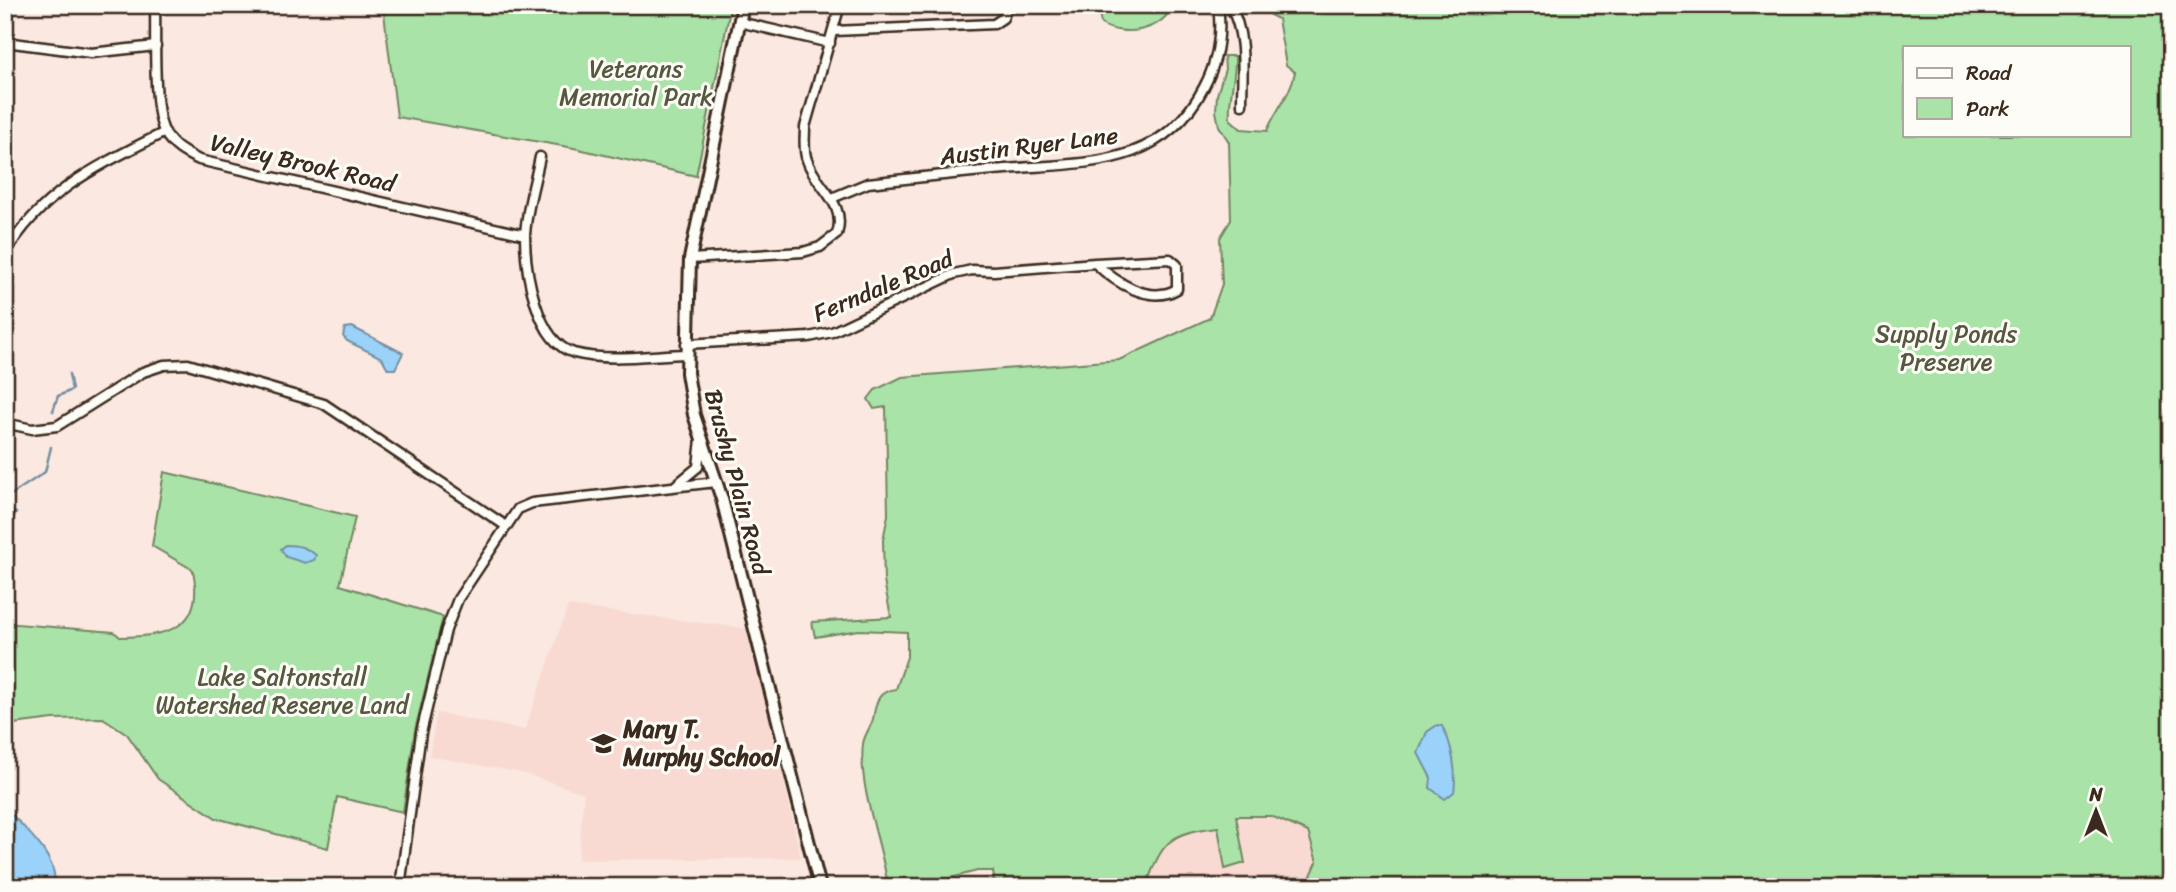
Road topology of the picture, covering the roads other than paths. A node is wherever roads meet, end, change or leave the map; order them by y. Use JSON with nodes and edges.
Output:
{"nodes":[{"id":1,"x":155,"y":5,"type":"edge"},
{"id":2,"x":743,"y":5,"type":"edge"},
{"id":3,"x":840,"y":5,"type":"edge"},
{"id":4,"x":1008,"y":5,"type":"edge"},
{"id":5,"x":1217,"y":5,"type":"edge"},
{"id":6,"x":1230,"y":5,"type":"edge"},
{"id":7,"x":739,"y":22,"type":"junction"},
{"id":8,"x":834,"y":31,"type":"junction"},
{"id":9,"x":5,"y":43,"type":"edge"},
{"id":10,"x":830,"y":43,"type":"junction"},
{"id":11,"x":156,"y":46,"type":"junction"},
{"id":12,"x":1242,"y":105,"type":"dead end"},
{"id":13,"x":165,"y":132,"type":"junction"},
{"id":14,"x":540,"y":157,"type":"dead end"},
{"id":15,"x":832,"y":198,"type":"junction"},
{"id":16,"x":525,"y":235,"type":"junction"},
{"id":17,"x":5,"y":254,"type":"edge"},
{"id":18,"x":690,"y":260,"type":"junction"},
{"id":19,"x":1095,"y":263,"type":"junction"},
{"id":20,"x":686,"y":349,"type":"junction"},
{"id":21,"x":5,"y":423,"type":"edge"},
{"id":22,"x":701,"y":436,"type":"junction"},
{"id":23,"x":716,"y":482,"type":"junction"},
{"id":24,"x":670,"y":488,"type":"junction"},
{"id":25,"x":506,"y":526,"type":"junction"},
{"id":26,"x":820,"y":885,"type":"edge"},
{"id":27,"x":400,"y":887,"type":"edge"}],
"edges":[{"from":1,"to":11,"type":"street"},
{"from":2,"to":7,"type":"main road","name":"Brushy Plain Road"},
{"from":3,"to":8,"type":"street"},
{"from":4,"to":8,"type":"street"},
{"from":5,"to":15,"type":"street","name":"Austin Ryer Lane"},
{"from":6,"to":12,"type":"street"},
{"from":7,"to":10,"type":"street"},
{"from":7,"to":18,"type":"main road","name":"Brushy Plain Road"},
{"from":8,"to":10,"type":"street"},
{"from":9,"to":11,"type":"street"},
{"from":10,"to":15,"type":"street"},
{"from":11,"to":13,"type":"street"},
{"from":13,"to":16,"type":"street","name":"Valley Brook Road"},
{"from":13,"to":17,"type":"street"},
{"from":14,"to":16,"type":"street"},
{"from":15,"to":18,"type":"street"},
{"from":16,"to":20,"type":"street","name":"Ferndale Road"},
{"from":18,"to":20,"type":"main road","name":"Brushy Plain Road"},
{"from":19,"to":19,"type":"street","name":"Ferndale Road"},
{"from":19,"to":20,"type":"street","name":"Ferndale Road"},
{"from":20,"to":22,"type":"main road","name":"Brushy Plain Road"},
{"from":21,"to":25,"type":"street"},
{"from":22,"to":23,"type":"main road","name":"Brushy Plain Road"},
{"from":22,"to":24,"type":"street"},
{"from":23,"to":24,"type":"street"},
{"from":23,"to":26,"type":"main road","name":"Brushy Plain Road"},
{"from":24,"to":25,"type":"street"},
{"from":25,"to":27,"type":"street"}]}
